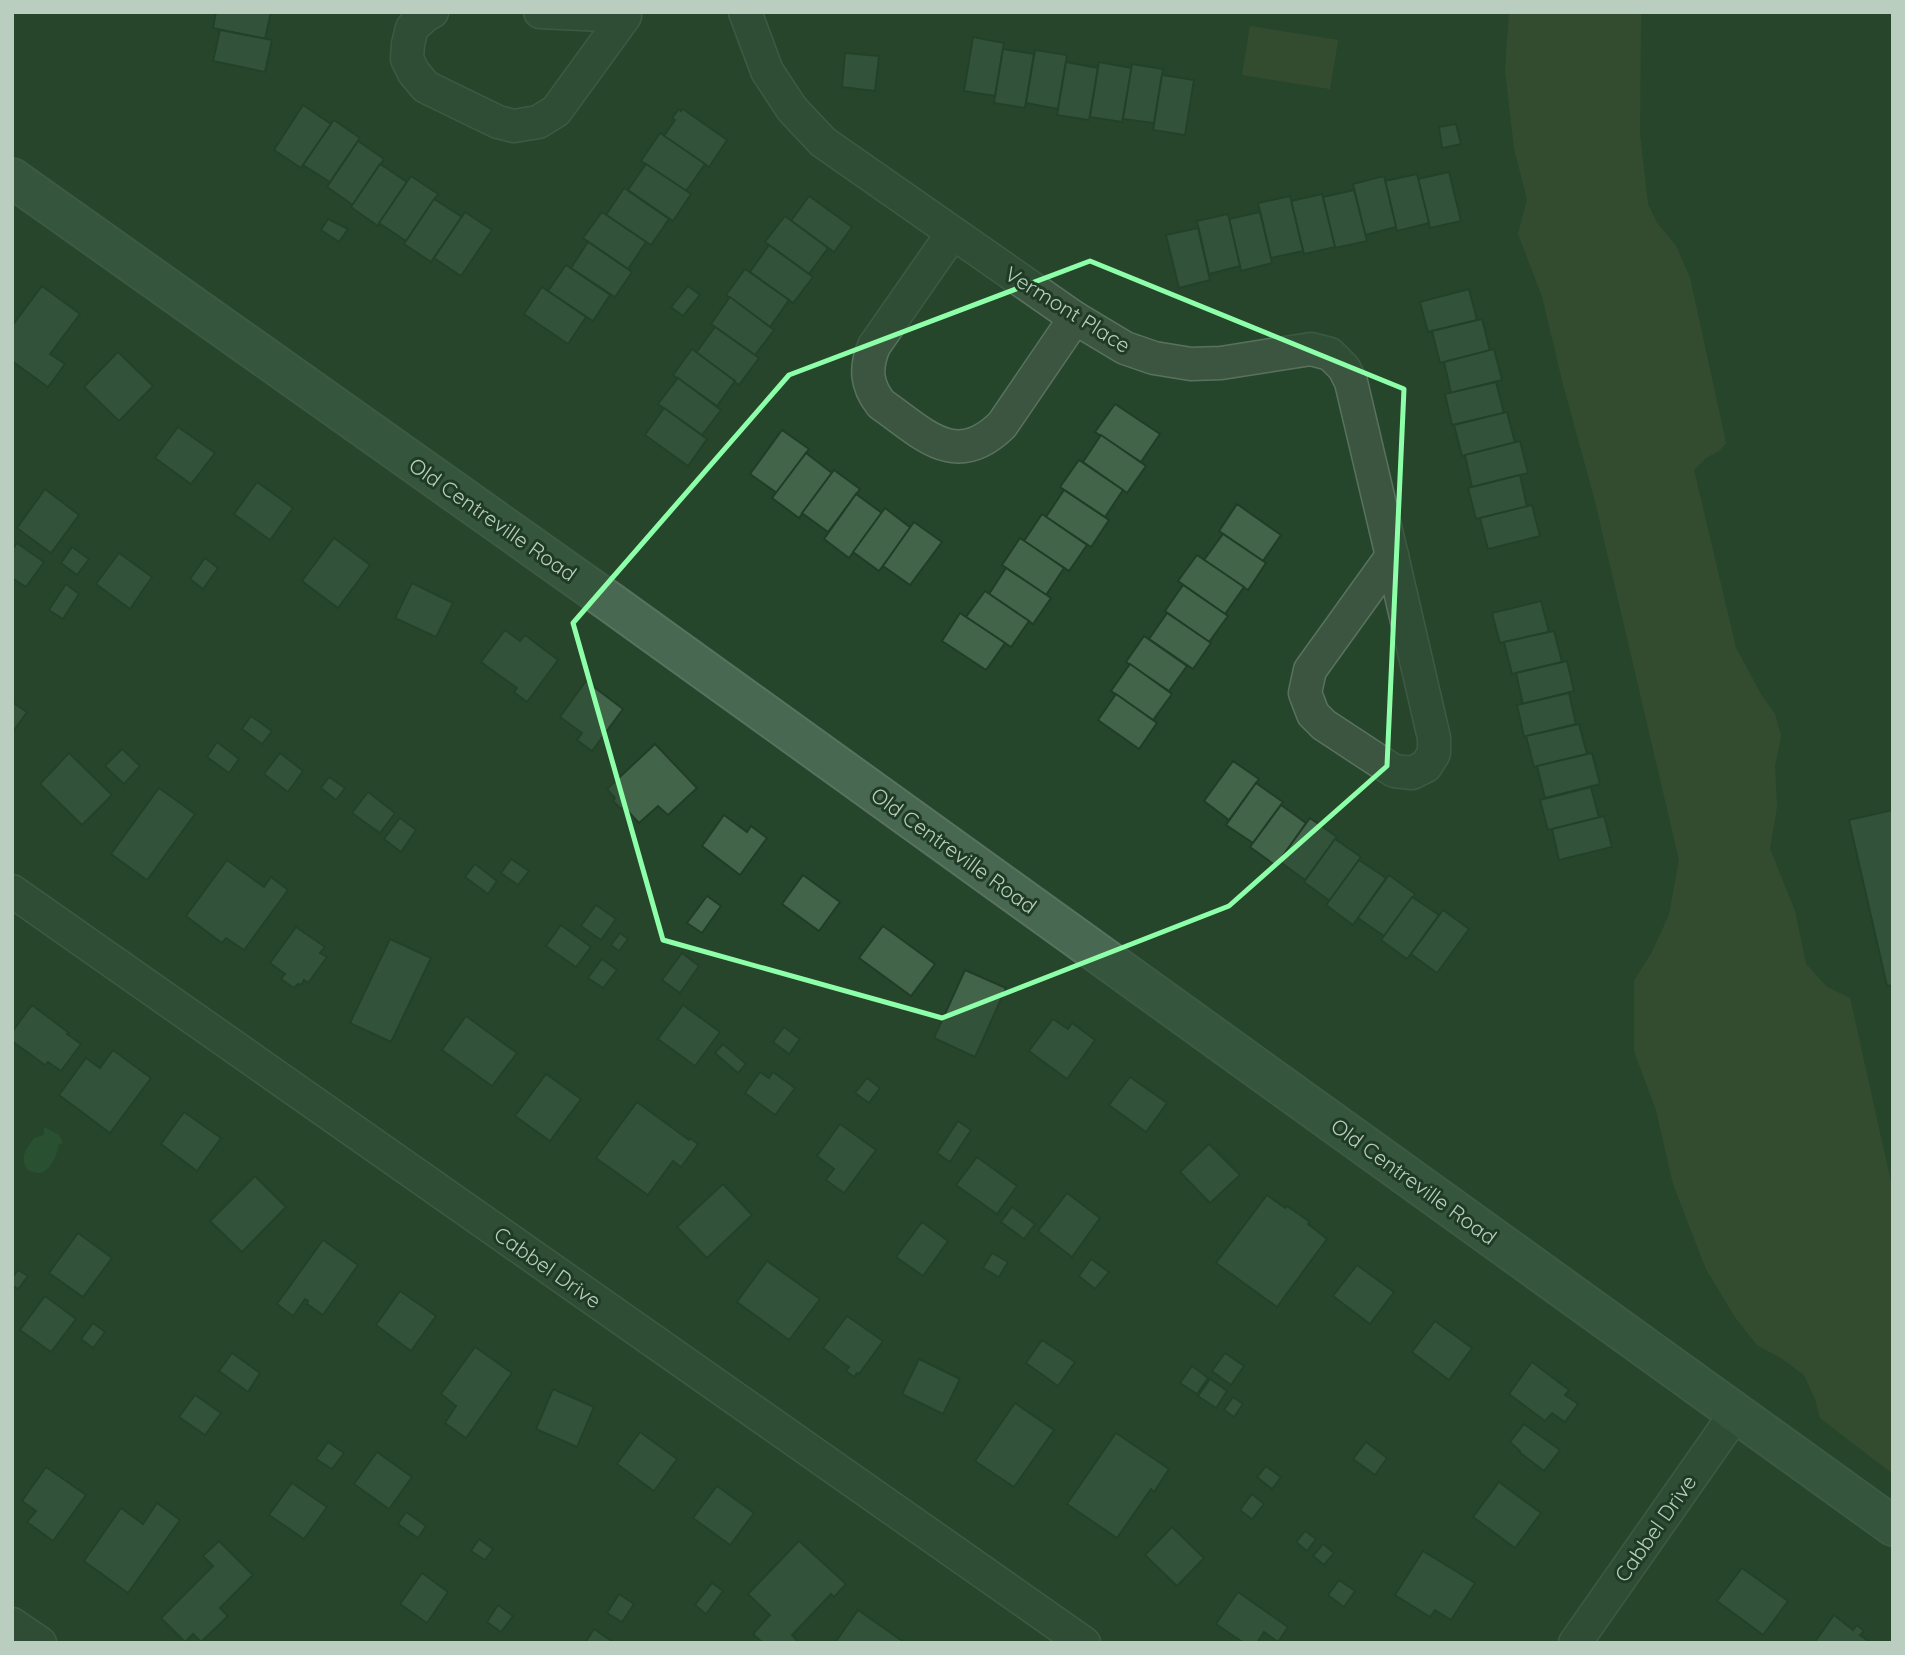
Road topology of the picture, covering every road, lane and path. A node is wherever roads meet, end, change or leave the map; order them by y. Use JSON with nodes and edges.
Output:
{"nodes":[{"id":1,"x":432,"y":12,"type":"edge"},
{"id":2,"x":540,"y":12,"type":"edge"},
{"id":3,"x":745,"y":12,"type":"edge"},
{"id":4,"x":634,"y":14,"type":"edge"},
{"id":5,"x":12,"y":178,"type":"edge"},
{"id":6,"x":952,"y":234,"type":"junction"},
{"id":7,"x":1075,"y":318,"type":"junction"},
{"id":8,"x":1392,"y":556,"type":"junction"},
{"id":9,"x":12,"y":891,"type":"edge"},
{"id":10,"x":1736,"y":1413,"type":"junction"},
{"id":11,"x":1893,"y":1526,"type":"edge"},
{"id":12,"x":12,"y":1623,"type":"edge"},
{"id":13,"x":40,"y":1643,"type":"edge"},
{"id":14,"x":1084,"y":1643,"type":"edge"},
{"id":15,"x":1575,"y":1643,"type":"edge"}],
"edges":[{"from":1,"to":4,"type":"street"},
{"from":2,"to":4,"type":"street"},
{"from":3,"to":6,"type":"street","name":"Vermont Place"},
{"from":5,"to":10,"type":"street","name":"Old Centreville Road"},
{"from":6,"to":7,"type":"street","name":"Vermont Place"},
{"from":6,"to":7,"type":"street"},
{"from":7,"to":8,"type":"street","name":"Vermont Place"},
{"from":8,"to":8,"type":"street","name":"Vermont Place"},
{"from":9,"to":14,"type":"street","name":"Cabbel Drive"},
{"from":10,"to":11,"type":"street","name":"Old Centreville Road"},
{"from":10,"to":15,"type":"street","name":"Cabbel Drive"},
{"from":12,"to":13,"type":"street"}]}
